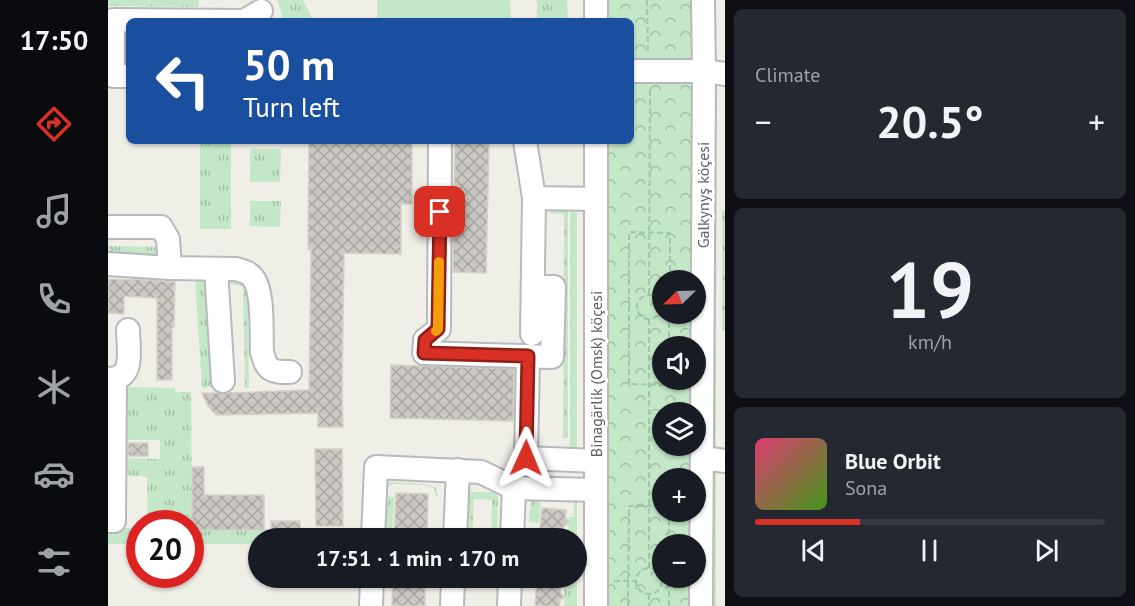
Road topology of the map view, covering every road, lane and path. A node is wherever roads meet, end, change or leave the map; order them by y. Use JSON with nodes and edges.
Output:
{"nodes":[{"id":1,"x":596,"y":0,"type":"edge"},
{"id":2,"x":647,"y":0,"type":"edge"},
{"id":3,"x":703,"y":0,"type":"edge"},
{"id":4,"x":596,"y":18,"type":"edge"},
{"id":5,"x":126,"y":20,"type":"edge"},
{"id":6,"x":648,"y":52,"type":"dead end"},
{"id":7,"x":715,"y":72,"type":"edge"},
{"id":8,"x":126,"y":76,"type":"edge"},
{"id":9,"x":641,"y":76,"type":"edge"},
{"id":10,"x":440,"y":144,"type":"edge"},
{"id":11,"x":525,"y":144,"type":"edge"},
{"id":12,"x":596,"y":144,"type":"edge"},
{"id":13,"x":534,"y":198,"type":"junction"},
{"id":14,"x":596,"y":199,"type":"junction"},
{"id":15,"x":108,"y":227,"type":"edge"},
{"id":16,"x":649,"y":232,"type":"junction"},
{"id":17,"x":108,"y":264,"type":"edge"},
{"id":18,"x":170,"y":268,"type":"junction"},
{"id":19,"x":216,"y":269,"type":"junction"},
{"id":20,"x":670,"y":270,"type":"edge"},
{"id":21,"x":533,"y":287,"type":"junction"},
{"id":22,"x":649,"y":294,"type":"junction"},
{"id":23,"x":652,"y":295,"type":"edge"},
{"id":24,"x":629,"y":306,"type":"junction"},
{"id":25,"x":637,"y":307,"type":"junction"},
{"id":26,"x":652,"y":318,"type":"edge"},
{"id":27,"x":649,"y":319,"type":"junction"},
{"id":28,"x":129,"y":330,"type":"dead end"},
{"id":29,"x":532,"y":334,"type":"dead end"},
{"id":30,"x":528,"y":356,"type":"junction"},
{"id":31,"x":290,"y":372,"type":"dead end"},
{"id":32,"x":111,"y":379,"type":"edge"},
{"id":33,"x":223,"y":381,"type":"dead end"},
{"id":34,"x":649,"y":385,"type":"junction"},
{"id":35,"x":702,"y":458,"type":"junction"},
{"id":36,"x":596,"y":461,"type":"junction"},
{"id":37,"x":725,"y":461,"type":"edge"},
{"id":38,"x":458,"y":471,"type":"junction"},
{"id":39,"x":514,"y":488,"type":"junction"},
{"id":40,"x":596,"y":490,"type":"junction"},
{"id":41,"x":649,"y":506,"type":"junction"},
{"id":42,"x":108,"y":521,"type":"edge"},
{"id":43,"x":373,"y":528,"type":"edge"},
{"id":44,"x":455,"y":528,"type":"edge"},
{"id":45,"x":512,"y":528,"type":"edge"},
{"id":46,"x":649,"y":568,"type":"junction"},
{"id":47,"x":652,"y":569,"type":"edge"},
{"id":48,"x":605,"y":581,"type":"dead end"},
{"id":49,"x":628,"y":581,"type":"junction"},
{"id":50,"x":636,"y":581,"type":"junction"},
{"id":51,"x":372,"y":588,"type":"edge"},
{"id":52,"x":453,"y":588,"type":"edge"},
{"id":53,"x":510,"y":588,"type":"edge"},
{"id":54,"x":659,"y":588,"type":"edge"},
{"id":55,"x":669,"y":588,"type":"edge"},
{"id":56,"x":649,"y":594,"type":"junction"},
{"id":57,"x":371,"y":606,"type":"edge"},
{"id":58,"x":452,"y":606,"type":"edge"},
{"id":59,"x":509,"y":606,"type":"edge"},
{"id":60,"x":596,"y":606,"type":"edge"},
{"id":61,"x":628,"y":606,"type":"edge"},
{"id":62,"x":649,"y":606,"type":"edge"},
{"id":63,"x":669,"y":606,"type":"edge"},
{"id":64,"x":701,"y":606,"type":"edge"}],
"edges":[{"from":1,"to":4,"type":"street"},
{"from":2,"to":6,"type":"path"},
{"from":3,"to":7,"type":"street","name":"Galkynyş köçesi"},
{"from":5,"to":8,"type":"street"},
{"from":7,"to":9,"type":"street"},
{"from":7,"to":35,"type":"street","name":"Galkynyş köçesi"},
{"from":9,"to":16,"type":"path"},
{"from":10,"to":30,"type":"street"},
{"from":11,"to":13,"type":"street"},
{"from":12,"to":14,"type":"street","name":"Binagärlik (Omsk) köçesi"},
{"from":13,"to":14,"type":"street"},
{"from":13,"to":21,"type":"street"},
{"from":14,"to":36,"type":"street","name":"Binagärlik (Omsk) köçesi"},
{"from":15,"to":18,"type":"street"},
{"from":16,"to":20,"type":"path"},
{"from":16,"to":22,"type":"path"},
{"from":16,"to":24,"type":"path"},
{"from":17,"to":18,"type":"street"},
{"from":18,"to":19,"type":"street"},
{"from":19,"to":31,"type":"street"},
{"from":19,"to":33,"type":"street"},
{"from":21,"to":29,"type":"street"},
{"from":21,"to":30,"type":"street"},
{"from":22,"to":23,"type":"path"},
{"from":22,"to":25,"type":"path"},
{"from":24,"to":25,"type":"path"},
{"from":24,"to":34,"type":"path"},
{"from":25,"to":27,"type":"path"},
{"from":26,"to":27,"type":"path"},
{"from":27,"to":34,"type":"path"},
{"from":28,"to":32,"type":"street"},
{"from":30,"to":36,"type":"street"},
{"from":32,"to":42,"type":"street"},
{"from":34,"to":41,"type":"path"},
{"from":35,"to":37,"type":"street"},
{"from":35,"to":64,"type":"street","name":"Galkynyş köçesi"},
{"from":36,"to":40,"type":"street","name":"Binagärlik (Omsk) köçesi"},
{"from":38,"to":39,"type":"street"},
{"from":38,"to":43,"type":"street"},
{"from":38,"to":44,"type":"street"},
{"from":39,"to":40,"type":"street"},
{"from":39,"to":45,"type":"street"},
{"from":40,"to":60,"type":"street","name":"Binagärlik (Omsk) köçesi"},
{"from":41,"to":46,"type":"path"},
{"from":41,"to":49,"type":"path"},
{"from":46,"to":47,"type":"path"},
{"from":46,"to":50,"type":"path"},
{"from":48,"to":49,"type":"path"},
{"from":49,"to":50,"type":"path"},
{"from":49,"to":61,"type":"path"},
{"from":50,"to":56,"type":"path"},
{"from":51,"to":57,"type":"street"},
{"from":52,"to":58,"type":"street"},
{"from":53,"to":59,"type":"street"},
{"from":54,"to":56,"type":"path"},
{"from":55,"to":63,"type":"path"},
{"from":56,"to":62,"type":"path"}]}
